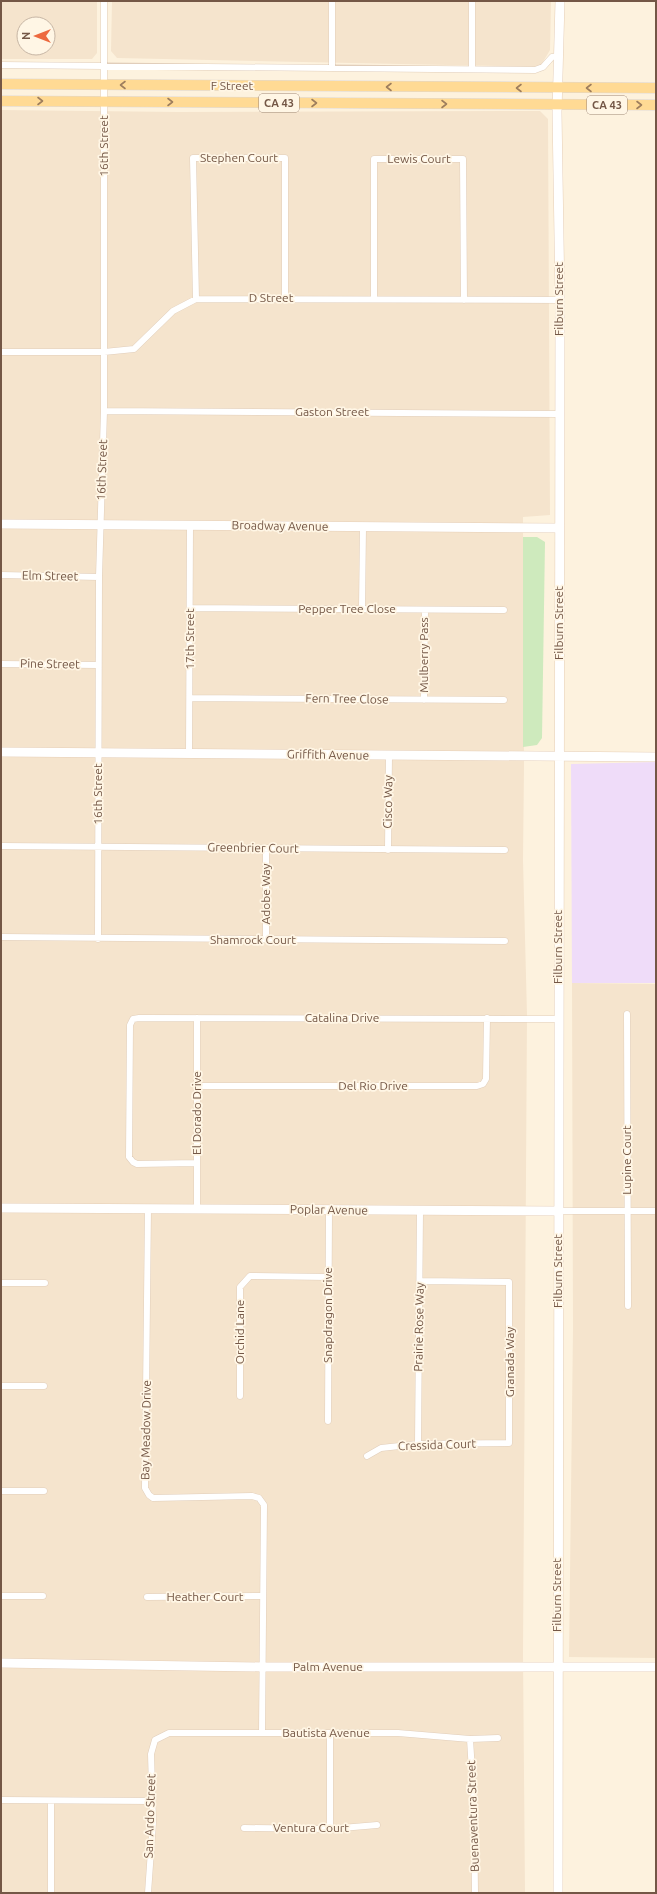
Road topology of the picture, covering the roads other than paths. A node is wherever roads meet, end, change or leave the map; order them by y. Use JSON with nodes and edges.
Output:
{"nodes":[{"id":1,"x":104,"y":1,"type":"edge"},
{"id":2,"x":332,"y":1,"type":"edge"},
{"id":3,"x":472,"y":1,"type":"edge"},
{"id":4,"x":560,"y":1,"type":"edge"},
{"id":5,"x":559,"y":56,"type":"junction"},
{"id":6,"x":1,"y":65,"type":"edge"},
{"id":7,"x":104,"y":66,"type":"junction"},
{"id":8,"x":332,"y":68,"type":"junction"},
{"id":9,"x":472,"y":69,"type":"junction"},
{"id":10,"x":1,"y":84,"type":"edge"},
{"id":11,"x":104,"y":85,"type":"junction"},
{"id":12,"x":558,"y":88,"type":"junction"},
{"id":13,"x":656,"y":88,"type":"edge"},
{"id":14,"x":1,"y":101,"type":"edge"},
{"id":15,"x":104,"y":101,"type":"junction"},
{"id":16,"x":558,"y":105,"type":"junction"},
{"id":17,"x":656,"y":105,"type":"edge"},
{"id":18,"x":285,"y":298,"type":"junction"},
{"id":19,"x":196,"y":299,"type":"junction"},
{"id":20,"x":374,"y":299,"type":"junction"},
{"id":21,"x":464,"y":300,"type":"junction"},
{"id":22,"x":560,"y":300,"type":"junction"},
{"id":23,"x":1,"y":352,"type":"edge"},
{"id":24,"x":104,"y":352,"type":"junction"},
{"id":25,"x":104,"y":411,"type":"junction"},
{"id":26,"x":559,"y":414,"type":"junction"},
{"id":27,"x":1,"y":524,"type":"edge"},
{"id":28,"x":100,"y":525,"type":"junction"},
{"id":29,"x":190,"y":525,"type":"junction"},
{"id":30,"x":363,"y":527,"type":"junction"},
{"id":31,"x":559,"y":528,"type":"junction"},
{"id":32,"x":1,"y":575,"type":"edge"},
{"id":33,"x":99,"y":577,"type":"junction"},
{"id":34,"x":190,"y":608,"type":"junction"},
{"id":35,"x":362,"y":609,"type":"junction"},
{"id":36,"x":425,"y":610,"type":"junction"},
{"id":37,"x":504,"y":610,"type":"dead end"},
{"id":38,"x":1,"y":664,"type":"edge"},
{"id":39,"x":98,"y":665,"type":"junction"},
{"id":40,"x":190,"y":698,"type":"junction"},
{"id":41,"x":424,"y":700,"type":"junction"},
{"id":42,"x":504,"y":700,"type":"dead end"},
{"id":43,"x":1,"y":752,"type":"edge"},
{"id":44,"x":189,"y":753,"type":"junction"},
{"id":45,"x":98,"y":754,"type":"junction"},
{"id":46,"x":389,"y":755,"type":"junction"},
{"id":47,"x":559,"y":756,"type":"junction"},
{"id":48,"x":656,"y":756,"type":"edge"},
{"id":49,"x":1,"y":846,"type":"edge"},
{"id":50,"x":98,"y":846,"type":"junction"},
{"id":51,"x":266,"y":849,"type":"junction"},
{"id":52,"x":388,"y":850,"type":"junction"},
{"id":53,"x":505,"y":850,"type":"dead end"},
{"id":54,"x":1,"y":938,"type":"edge"},
{"id":55,"x":98,"y":939,"type":"junction"},
{"id":56,"x":266,"y":940,"type":"junction"},
{"id":57,"x":505,"y":941,"type":"dead end"},
{"id":58,"x":627,"y":1014,"type":"dead end"},
{"id":59,"x":198,"y":1018,"type":"junction"},
{"id":60,"x":487,"y":1018,"type":"junction"},
{"id":61,"x":558,"y":1018,"type":"junction"},
{"id":62,"x":197,"y":1086,"type":"junction"},
{"id":63,"x":196,"y":1164,"type":"junction"},
{"id":64,"x":1,"y":1208,"type":"edge"},
{"id":65,"x":148,"y":1208,"type":"junction"},
{"id":66,"x":197,"y":1209,"type":"junction"},
{"id":67,"x":329,"y":1210,"type":"junction"},
{"id":68,"x":420,"y":1211,"type":"junction"},
{"id":69,"x":558,"y":1211,"type":"junction"},
{"id":70,"x":627,"y":1211,"type":"junction"},
{"id":71,"x":656,"y":1211,"type":"edge"},
{"id":72,"x":328,"y":1277,"type":"junction"},
{"id":73,"x":420,"y":1281,"type":"junction"},
{"id":74,"x":1,"y":1283,"type":"edge"},
{"id":75,"x":45,"y":1283,"type":"dead end"},
{"id":76,"x":628,"y":1306,"type":"dead end"},
{"id":77,"x":1,"y":1386,"type":"edge"},
{"id":78,"x":44,"y":1386,"type":"dead end"},
{"id":79,"x":240,"y":1396,"type":"dead end"},
{"id":80,"x":328,"y":1421,"type":"dead end"},
{"id":81,"x":509,"y":1443,"type":"joint"},
{"id":82,"x":418,"y":1444,"type":"junction"},
{"id":83,"x":367,"y":1456,"type":"dead end"},
{"id":84,"x":1,"y":1491,"type":"edge"},
{"id":85,"x":44,"y":1491,"type":"dead end"},
{"id":86,"x":1,"y":1596,"type":"edge"},
{"id":87,"x":43,"y":1596,"type":"dead end"},
{"id":88,"x":263,"y":1596,"type":"junction"},
{"id":89,"x":147,"y":1597,"type":"dead end"},
{"id":90,"x":1,"y":1663,"type":"edge"},
{"id":91,"x":263,"y":1667,"type":"junction"},
{"id":92,"x":557,"y":1667,"type":"junction"},
{"id":93,"x":656,"y":1667,"type":"edge"},
{"id":94,"x":262,"y":1733,"type":"junction"},
{"id":95,"x":330,"y":1733,"type":"junction"},
{"id":96,"x":498,"y":1738,"type":"dead end"},
{"id":97,"x":470,"y":1739,"type":"junction"},
{"id":98,"x":155,"y":1740,"type":"joint"},
{"id":99,"x":1,"y":1800,"type":"edge"},
{"id":100,"x":152,"y":1800,"type":"junction"},
{"id":101,"x":51,"y":1801,"type":"junction"},
{"id":102,"x":377,"y":1825,"type":"dead end"},
{"id":103,"x":244,"y":1828,"type":"dead end"},
{"id":104,"x":330,"y":1829,"type":"junction"},
{"id":105,"x":51,"y":1893,"type":"edge"},
{"id":106,"x":148,"y":1893,"type":"edge"},
{"id":107,"x":475,"y":1893,"type":"edge"},
{"id":108,"x":558,"y":1893,"type":"edge"}],
"edges":[{"from":1,"to":7,"type":"street","name":"16th Street"},
{"from":2,"to":8,"type":"street"},
{"from":3,"to":9,"type":"street"},
{"from":4,"to":5,"type":"street","name":"Filburn Street"},
{"from":5,"to":9,"type":"street"},
{"from":5,"to":12,"type":"street","name":"Filburn Street"},
{"from":6,"to":7,"type":"street"},
{"from":7,"to":8,"type":"street"},
{"from":7,"to":11,"type":"street","name":"16th Street"},
{"from":8,"to":9,"type":"street"},
{"from":10,"to":11,"type":"main road","name":"F Street","number":"CA 43"},
{"from":12,"to":11,"type":"main road","name":"F Street","number":"CA 43","one_way":true},
{"from":11,"to":15,"type":"street","name":"16th Street"},
{"from":13,"to":12,"type":"main road","number":"CA 43","one_way":true},
{"from":12,"to":16,"type":"street","name":"Filburn Street"},
{"from":14,"to":15,"type":"main road","name":"F Street","number":"CA 43","one_way":true},
{"from":15,"to":16,"type":"main road","name":"F Street","number":"CA 43","one_way":true},
{"from":15,"to":24,"type":"street","name":"16th Street"},
{"from":16,"to":17,"type":"main road","number":"CA 43","one_way":true},
{"from":16,"to":22,"type":"street","name":"Filburn Street"},
{"from":18,"to":19,"type":"street","name":"D Street"},
{"from":18,"to":19,"type":"street","name":"Stephen Court"},
{"from":18,"to":20,"type":"street","name":"D Street"},
{"from":19,"to":24,"type":"street","name":"D Street"},
{"from":20,"to":21,"type":"street","name":"D Street"},
{"from":20,"to":21,"type":"street","name":"Lewis Court"},
{"from":21,"to":22,"type":"street","name":"D Street"},
{"from":22,"to":26,"type":"street","name":"Filburn Street"},
{"from":23,"to":24,"type":"street","name":"D Street"},
{"from":24,"to":25,"type":"street","name":"16th Street"},
{"from":25,"to":26,"type":"street","name":"Gaston Street"},
{"from":25,"to":28,"type":"street","name":"16th Street"},
{"from":26,"to":31,"type":"street","name":"Filburn Street"},
{"from":27,"to":28,"type":"street","name":"Broadway Avenue"},
{"from":28,"to":29,"type":"street","name":"Broadway Avenue"},
{"from":28,"to":33,"type":"street","name":"16th Street"},
{"from":29,"to":30,"type":"street","name":"Broadway Avenue"},
{"from":29,"to":34,"type":"street","name":"17th Street"},
{"from":30,"to":31,"type":"street","name":"Broadway Avenue"},
{"from":30,"to":35,"type":"street"},
{"from":31,"to":47,"type":"street","name":"Filburn Street"},
{"from":32,"to":33,"type":"street","name":"Elm Street"},
{"from":33,"to":39,"type":"street","name":"16th Street"},
{"from":34,"to":35,"type":"street","name":"Pepper Tree Close"},
{"from":34,"to":40,"type":"street","name":"17th Street"},
{"from":35,"to":36,"type":"street","name":"Pepper Tree Close"},
{"from":36,"to":37,"type":"street","name":"Pepper Tree Close"},
{"from":36,"to":41,"type":"street","name":"Mulberry Pass"},
{"from":38,"to":39,"type":"street","name":"Pine Street"},
{"from":39,"to":45,"type":"street","name":"16th Street"},
{"from":40,"to":41,"type":"street","name":"Fern Tree Close"},
{"from":40,"to":44,"type":"street","name":"17th Street"},
{"from":41,"to":42,"type":"street","name":"Fern Tree Close"},
{"from":43,"to":45,"type":"street","name":"Griffith Avenue"},
{"from":44,"to":45,"type":"street","name":"Griffith Avenue"},
{"from":44,"to":46,"type":"street","name":"Griffith Avenue"},
{"from":45,"to":50,"type":"street","name":"16th Street"},
{"from":46,"to":47,"type":"street","name":"Griffith Avenue"},
{"from":46,"to":52,"type":"street","name":"Cisco Way"},
{"from":47,"to":48,"type":"street","name":"Griffith Avenue"},
{"from":47,"to":61,"type":"street","name":"Filburn Street"},
{"from":49,"to":50,"type":"street","name":"Greenbrier Court"},
{"from":50,"to":51,"type":"street","name":"Greenbrier Court"},
{"from":50,"to":55,"type":"street","name":"16th Street"},
{"from":51,"to":52,"type":"street","name":"Greenbrier Court"},
{"from":51,"to":56,"type":"street","name":"Adobe Way"},
{"from":52,"to":53,"type":"street","name":"Greenbrier Court"},
{"from":54,"to":55,"type":"street","name":"Shamrock Court"},
{"from":55,"to":56,"type":"street","name":"Shamrock Court"},
{"from":56,"to":57,"type":"street","name":"Shamrock Court"},
{"from":58,"to":70,"type":"street","name":"Lupine Court"},
{"from":59,"to":60,"type":"street","name":"Catalina Drive"},
{"from":59,"to":62,"type":"street","name":"El Dorado Drive"},
{"from":59,"to":63,"type":"street","name":"Catalina Drive"},
{"from":60,"to":61,"type":"street","name":"Catalina Drive"},
{"from":60,"to":62,"type":"street","name":"Del Rio Drive"},
{"from":61,"to":69,"type":"street","name":"Filburn Street"},
{"from":62,"to":63,"type":"street","name":"El Dorado Drive"},
{"from":63,"to":66,"type":"street","name":"El Dorado Drive"},
{"from":64,"to":65,"type":"street","name":"Poplar Avenue"},
{"from":65,"to":66,"type":"street","name":"Poplar Avenue"},
{"from":65,"to":88,"type":"street","name":"Bay Meadow Drive"},
{"from":66,"to":67,"type":"street","name":"Poplar Avenue"},
{"from":67,"to":68,"type":"street","name":"Poplar Avenue"},
{"from":67,"to":72,"type":"street","name":"Snapdragon Drive"},
{"from":68,"to":69,"type":"street","name":"Poplar Avenue"},
{"from":68,"to":73,"type":"street","name":"Prairie Rose Way"},
{"from":69,"to":70,"type":"street","name":"Poplar Avenue"},
{"from":69,"to":92,"type":"street","name":"Filburn Street"},
{"from":70,"to":71,"type":"street","name":"Poplar Avenue"},
{"from":70,"to":76,"type":"street","name":"Lupine Court"},
{"from":72,"to":79,"type":"street","name":"Orchid Lane"},
{"from":72,"to":80,"type":"street","name":"Snapdragon Drive"},
{"from":73,"to":81,"type":"street","name":"Granada Way"},
{"from":73,"to":82,"type":"street","name":"Prairie Rose Way"},
{"from":74,"to":75,"type":"street"},
{"from":77,"to":78,"type":"street"},
{"from":81,"to":82,"type":"street","name":"Cressida Court"},
{"from":82,"to":83,"type":"street","name":"Cressida Court"},
{"from":84,"to":85,"type":"street"},
{"from":86,"to":87,"type":"street"},
{"from":88,"to":89,"type":"street","name":"Heather Court"},
{"from":88,"to":91,"type":"street","name":"Bay Meadow Drive"},
{"from":90,"to":91,"type":"street","name":"Palm Avenue"},
{"from":91,"to":92,"type":"street","name":"Palm Avenue"},
{"from":91,"to":94,"type":"street","name":"Bay Meadow Drive"},
{"from":92,"to":93,"type":"street","name":"Palm Avenue"},
{"from":92,"to":108,"type":"street","name":"Filburn Street"},
{"from":94,"to":95,"type":"street","name":"Bautista Avenue"},
{"from":94,"to":98,"type":"street","name":"Bautista Avenue"},
{"from":95,"to":97,"type":"street","name":"Bautista Avenue"},
{"from":95,"to":104,"type":"street"},
{"from":96,"to":97,"type":"street","name":"Bautista Avenue"},
{"from":97,"to":107,"type":"street","name":"Buenaventura Street"},
{"from":98,"to":100,"type":"street","name":"San Ardo Street"},
{"from":99,"to":101,"type":"street"},
{"from":100,"to":101,"type":"street"},
{"from":100,"to":106,"type":"street","name":"San Ardo Street"},
{"from":101,"to":105,"type":"street"},
{"from":102,"to":104,"type":"street","name":"Ventura Court"},
{"from":103,"to":104,"type":"street","name":"Ventura Court"}]}
